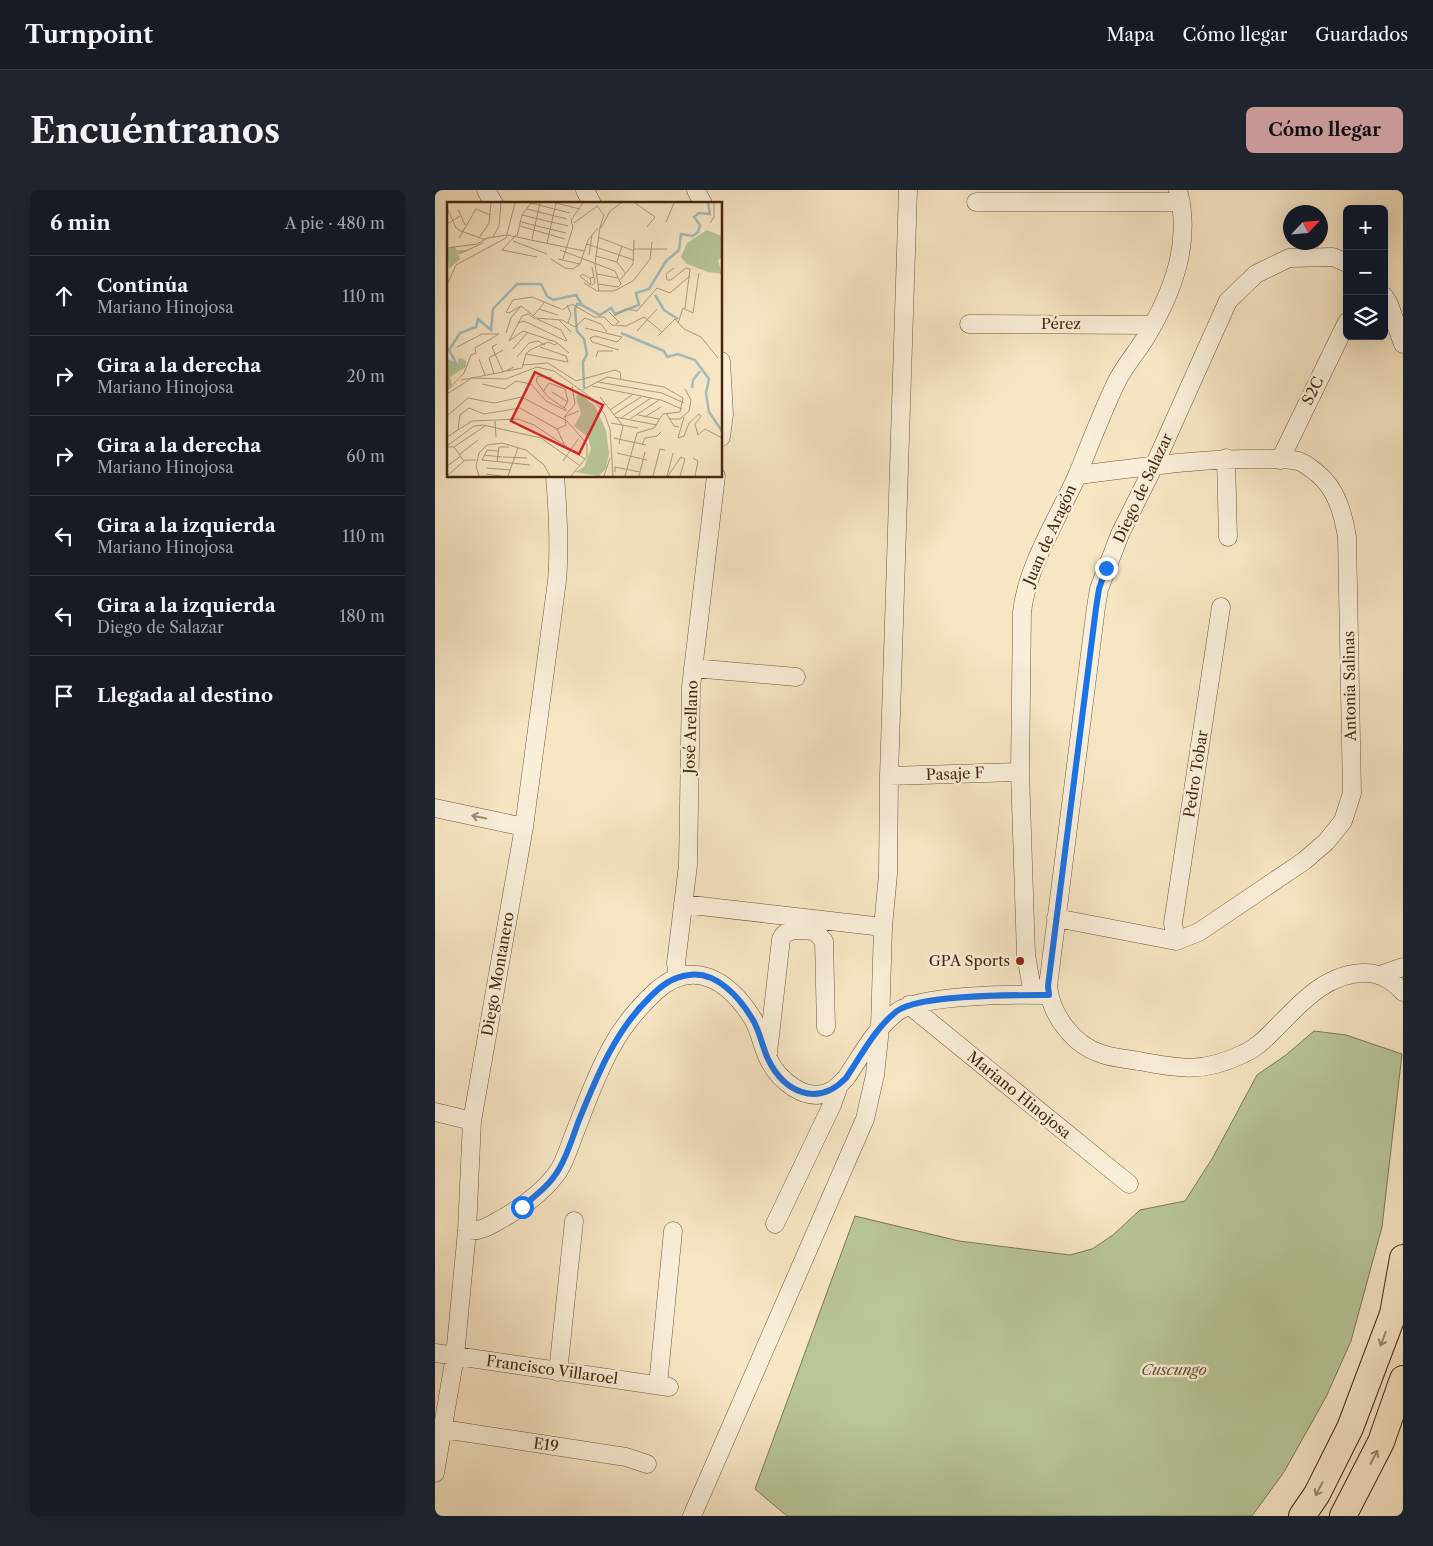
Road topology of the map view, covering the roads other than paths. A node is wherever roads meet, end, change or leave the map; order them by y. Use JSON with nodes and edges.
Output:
{"nodes":[{"id":1,"x":485,"y":190,"type":"edge"},
{"id":2,"x":585,"y":190,"type":"edge"},
{"id":3,"x":696,"y":190,"type":"edge"},
{"id":4,"x":908,"y":190,"type":"edge"},
{"id":5,"x":1179,"y":196,"type":"edge"},
{"id":6,"x":493,"y":202,"type":"edge"},
{"id":7,"x":591,"y":202,"type":"edge"},
{"id":8,"x":702,"y":202,"type":"edge"},
{"id":9,"x":976,"y":202,"type":"dead end"},
{"id":10,"x":1343,"y":262,"type":"edge"},
{"id":11,"x":1388,"y":304,"type":"edge"},
{"id":12,"x":969,"y":324,"type":"dead end"},
{"id":13,"x":1153,"y":325,"type":"junction"},
{"id":14,"x":1343,"y":330,"type":"edge"},
{"id":15,"x":1403,"y":344,"type":"edge"},
{"id":16,"x":723,"y":396,"type":"edge"},
{"id":17,"x":723,"y":422,"type":"edge"},
{"id":18,"x":1226,"y":458,"type":"junction"},
{"id":19,"x":1280,"y":460,"type":"junction"},
{"id":20,"x":1154,"y":466,"type":"junction"},
{"id":21,"x":1077,"y":475,"type":"junction"},
{"id":22,"x":555,"y":478,"type":"edge"},
{"id":23,"x":716,"y":478,"type":"edge"},
{"id":24,"x":1228,"y":536,"type":"dead end"},
{"id":25,"x":1221,"y":607,"type":"dead end"},
{"id":26,"x":693,"y":668,"type":"junction"},
{"id":27,"x":796,"y":677,"type":"dead end"},
{"id":28,"x":1020,"y":772,"type":"junction"},
{"id":29,"x":889,"y":776,"type":"junction"},
{"id":30,"x":435,"y":808,"type":"edge"},
{"id":31,"x":524,"y":827,"type":"junction"},
{"id":32,"x":683,"y":904,"type":"junction"},
{"id":33,"x":1056,"y":918,"type":"junction"},
{"id":34,"x":883,"y":927,"type":"junction"},
{"id":35,"x":1176,"y":941,"type":"junction"},
{"id":36,"x":1403,"y":967,"type":"edge"},
{"id":37,"x":1380,"y":975,"type":"junction"},
{"id":38,"x":678,"y":978,"type":"junction"},
{"id":39,"x":1403,"y":992,"type":"edge"},
{"id":40,"x":1041,"y":995,"type":"junction"},
{"id":41,"x":909,"y":1005,"type":"junction"},
{"id":42,"x":825,"y":1027,"type":"dead end"},
{"id":43,"x":880,"y":1028,"type":"junction"},
{"id":44,"x":768,"y":1059,"type":"junction"},
{"id":45,"x":839,"y":1085,"type":"junction"},
{"id":46,"x":435,"y":1112,"type":"edge"},
{"id":47,"x":472,"y":1121,"type":"junction"},
{"id":48,"x":1129,"y":1184,"type":"dead end"},
{"id":49,"x":574,"y":1221,"type":"dead end"},
{"id":50,"x":775,"y":1224,"type":"dead end"},
{"id":51,"x":467,"y":1230,"type":"junction"},
{"id":52,"x":673,"y":1231,"type":"dead end"},
{"id":53,"x":1403,"y":1258,"type":"edge"},
{"id":54,"x":435,"y":1352,"type":"edge"},
{"id":55,"x":455,"y":1356,"type":"junction"},
{"id":56,"x":558,"y":1372,"type":"junction"},
{"id":57,"x":1403,"y":1379,"type":"edge"},
{"id":58,"x":443,"y":1430,"type":"junction"},
{"id":59,"x":647,"y":1464,"type":"dead end"},
{"id":60,"x":435,"y":1472,"type":"edge"},
{"id":61,"x":692,"y":1516,"type":"edge"},
{"id":62,"x":1302,"y":1516,"type":"edge"},
{"id":63,"x":1343,"y":1516,"type":"edge"}],
"edges":[{"from":1,"to":6,"type":"street"},
{"from":2,"to":7,"type":"street"},
{"from":3,"to":8,"type":"street"},
{"from":4,"to":29,"type":"street"},
{"from":5,"to":9,"type":"street"},
{"from":5,"to":13,"type":"street","name":"Juan de Aragón"},
{"from":10,"to":20,"type":"street","name":"Diego de Salazar"},
{"from":11,"to":15,"type":"street"},
{"from":12,"to":13,"type":"street","name":"Pérez"},
{"from":13,"to":21,"type":"street","name":"Juan de Aragón"},
{"from":14,"to":19,"type":"street","name":"S2C"},
{"from":16,"to":17,"type":"street"},
{"from":18,"to":19,"type":"street","name":"Antonia Salinas"},
{"from":18,"to":20,"type":"street","name":"Antonia Salinas"},
{"from":18,"to":24,"type":"street"},
{"from":19,"to":35,"type":"street","name":"Antonia Salinas"},
{"from":20,"to":21,"type":"street","name":"Antonia Salinas"},
{"from":20,"to":33,"type":"street","name":"Diego de Salazar"},
{"from":21,"to":28,"type":"street","name":"Juan de Aragón"},
{"from":22,"to":31,"type":"street","name":"Diego Montanero"},
{"from":23,"to":26,"type":"street","name":"José Arellano"},
{"from":25,"to":35,"type":"street","name":"Pedro Tobar"},
{"from":26,"to":27,"type":"street"},
{"from":26,"to":32,"type":"street","name":"José Arellano"},
{"from":28,"to":29,"type":"street","name":"Pasaje F"},
{"from":28,"to":40,"type":"street","name":"Juan de Aragón"},
{"from":29,"to":34,"type":"street"},
{"from":31,"to":30,"type":"street","one_way":true},
{"from":31,"to":47,"type":"street","name":"Diego Montanero"},
{"from":32,"to":34,"type":"street"},
{"from":32,"to":38,"type":"street","name":"José Arellano"},
{"from":33,"to":35,"type":"street"},
{"from":33,"to":40,"type":"street","name":"Diego de Salazar"},
{"from":34,"to":43,"type":"street"},
{"from":36,"to":37,"type":"street"},
{"from":37,"to":39,"type":"street"},
{"from":37,"to":40,"type":"street"},
{"from":38,"to":44,"type":"street"},
{"from":38,"to":51,"type":"street"},
{"from":40,"to":41,"type":"street"},
{"from":41,"to":43,"type":"street"},
{"from":41,"to":48,"type":"street","name":"Mariano Hinojosa"},
{"from":42,"to":44,"type":"street"},
{"from":43,"to":45,"type":"street"},
{"from":43,"to":61,"type":"street"},
{"from":44,"to":45,"type":"street"},
{"from":45,"to":50,"type":"street"},
{"from":46,"to":47,"type":"street"},
{"from":47,"to":51,"type":"street","name":"Diego Montanero"},
{"from":49,"to":56,"type":"street"},
{"from":51,"to":55,"type":"street","name":"Diego Montanero"},
{"from":52,"to":56,"type":"street","name":"Francisco Villaroel"},
{"from":53,"to":62,"type":"highway","one_way":true},
{"from":54,"to":55,"type":"street","name":"Francisco Villaroel"},
{"from":55,"to":56,"type":"street","name":"Francisco Villaroel"},
{"from":55,"to":58,"type":"street","name":"Diego Montanero"},
{"from":63,"to":57,"type":"highway","one_way":true},
{"from":58,"to":59,"type":"street","name":"E19"},
{"from":58,"to":60,"type":"street","name":"Diego Montanero"}]}
